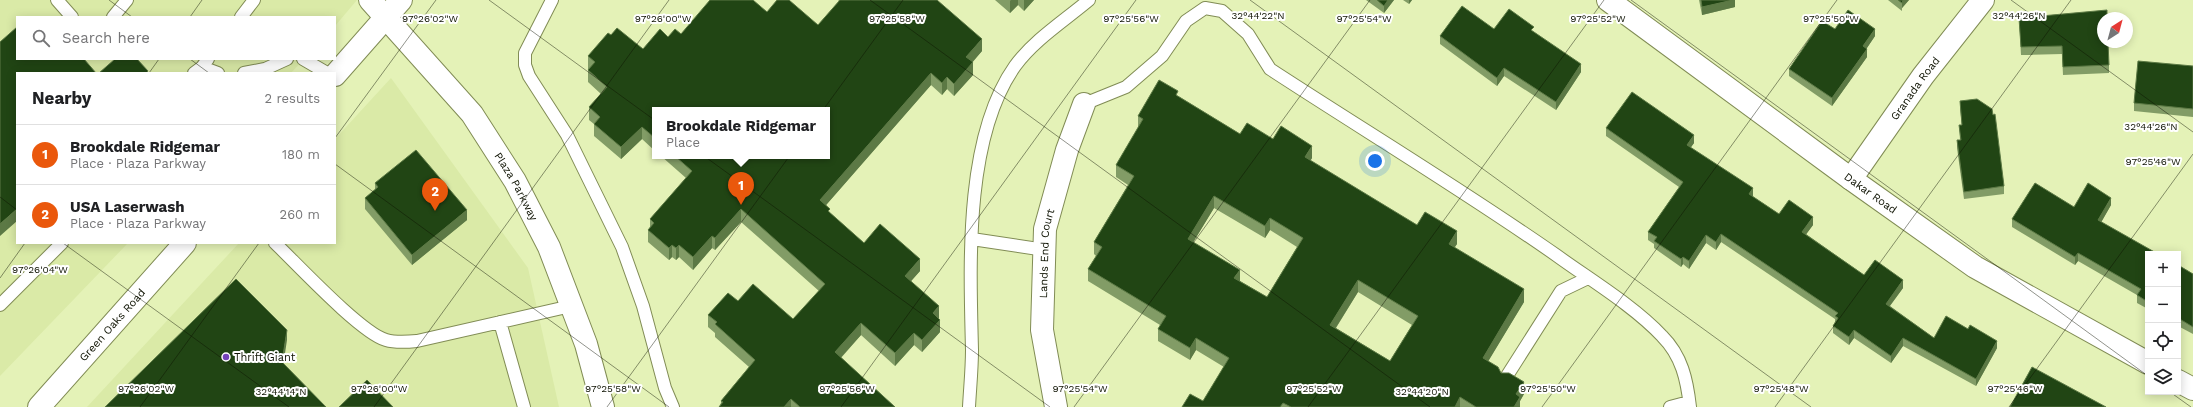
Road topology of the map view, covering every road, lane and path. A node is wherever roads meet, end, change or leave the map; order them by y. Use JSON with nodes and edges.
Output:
{"nodes":[{"id":1,"x":57,"y":0,"type":"edge"},
{"id":2,"x":127,"y":0,"type":"edge"},
{"id":3,"x":254,"y":0,"type":"edge"},
{"id":4,"x":370,"y":0,"type":"edge"},
{"id":5,"x":402,"y":0,"type":"edge"},
{"id":6,"x":552,"y":0,"type":"edge"},
{"id":7,"x":1089,"y":0,"type":"edge"},
{"id":8,"x":1608,"y":0,"type":"edge"},
{"id":9,"x":1983,"y":0,"type":"edge"},
{"id":10,"x":71,"y":16,"type":"edge"},
{"id":11,"x":114,"y":16,"type":"edge"},
{"id":12,"x":241,"y":16,"type":"edge"},
{"id":13,"x":385,"y":18,"type":"junction"},
{"id":14,"x":285,"y":60,"type":"edge"},
{"id":15,"x":305,"y":60,"type":"edge"},
{"id":16,"x":202,"y":68,"type":"edge"},
{"id":17,"x":215,"y":72,"type":"edge"},
{"id":18,"x":249,"y":72,"type":"edge"},
{"id":19,"x":325,"y":72,"type":"edge"},
{"id":20,"x":336,"y":74,"type":"edge"},
{"id":21,"x":1084,"y":104,"type":"joint"},
{"id":22,"x":1851,"y":179,"type":"junction"},
{"id":23,"x":972,"y":239,"type":"junction"},
{"id":24,"x":61,"y":244,"type":"edge"},
{"id":25,"x":184,"y":244,"type":"edge"},
{"id":26,"x":276,"y":244,"type":"edge"},
{"id":27,"x":1045,"y":250,"type":"junction"},
{"id":28,"x":1588,"y":278,"type":"junction"},
{"id":29,"x":0,"y":305,"type":"edge"},
{"id":30,"x":571,"y":306,"type":"junction"},
{"id":31,"x":500,"y":322,"type":"junction"},
{"id":32,"x":2145,"y":361,"type":"edge"},
{"id":33,"x":1505,"y":379,"type":"edge"},
{"id":34,"x":2181,"y":382,"type":"edge"},
{"id":35,"x":2193,"y":389,"type":"edge"},
{"id":36,"x":45,"y":404,"type":"edge"},
{"id":37,"x":1690,"y":404,"type":"edge"},
{"id":38,"x":524,"y":407,"type":"edge"},
{"id":39,"x":603,"y":407,"type":"edge"},
{"id":40,"x":673,"y":407,"type":"edge"},
{"id":41,"x":969,"y":407,"type":"edge"},
{"id":42,"x":1056,"y":407,"type":"edge"},
{"id":43,"x":1670,"y":407,"type":"edge"}],
"edges":[{"from":1,"to":10,"type":"lane"},
{"from":2,"to":11,"type":"lane"},
{"from":3,"to":12,"type":"lane"},
{"from":4,"to":13,"type":"street","name":"Plaza Parkway"},
{"from":5,"to":13,"type":"street"},
{"from":6,"to":40,"type":"lane"},
{"from":7,"to":23,"type":"lane"},
{"from":8,"to":22,"type":"street","name":"Dakar Road"},
{"from":9,"to":22,"type":"street","name":"Granada Road"},
{"from":13,"to":20,"type":"street"},
{"from":13,"to":30,"type":"street","name":"Plaza Parkway"},
{"from":14,"to":18,"type":"lane"},
{"from":15,"to":19,"type":"lane"},
{"from":16,"to":17,"type":"lane"},
{"from":21,"to":27,"type":"street","name":"Lands End Court"},
{"from":21,"to":28,"type":"lane"},
{"from":22,"to":32,"type":"street","name":"Dakar Road"},
{"from":23,"to":27,"type":"lane"},
{"from":23,"to":41,"type":"lane"},
{"from":24,"to":29,"type":"lane"},
{"from":25,"to":36,"type":"street","name":"Green Oaks Road"},
{"from":26,"to":31,"type":"lane"},
{"from":27,"to":42,"type":"street","name":"Lands End Court"},
{"from":28,"to":33,"type":"lane"},
{"from":28,"to":37,"type":"lane"},
{"from":30,"to":31,"type":"lane"},
{"from":30,"to":39,"type":"street","name":"Plaza Parkway"},
{"from":31,"to":38,"type":"lane"},
{"from":34,"to":35,"type":"street"},
{"from":37,"to":43,"type":"lane"}]}
